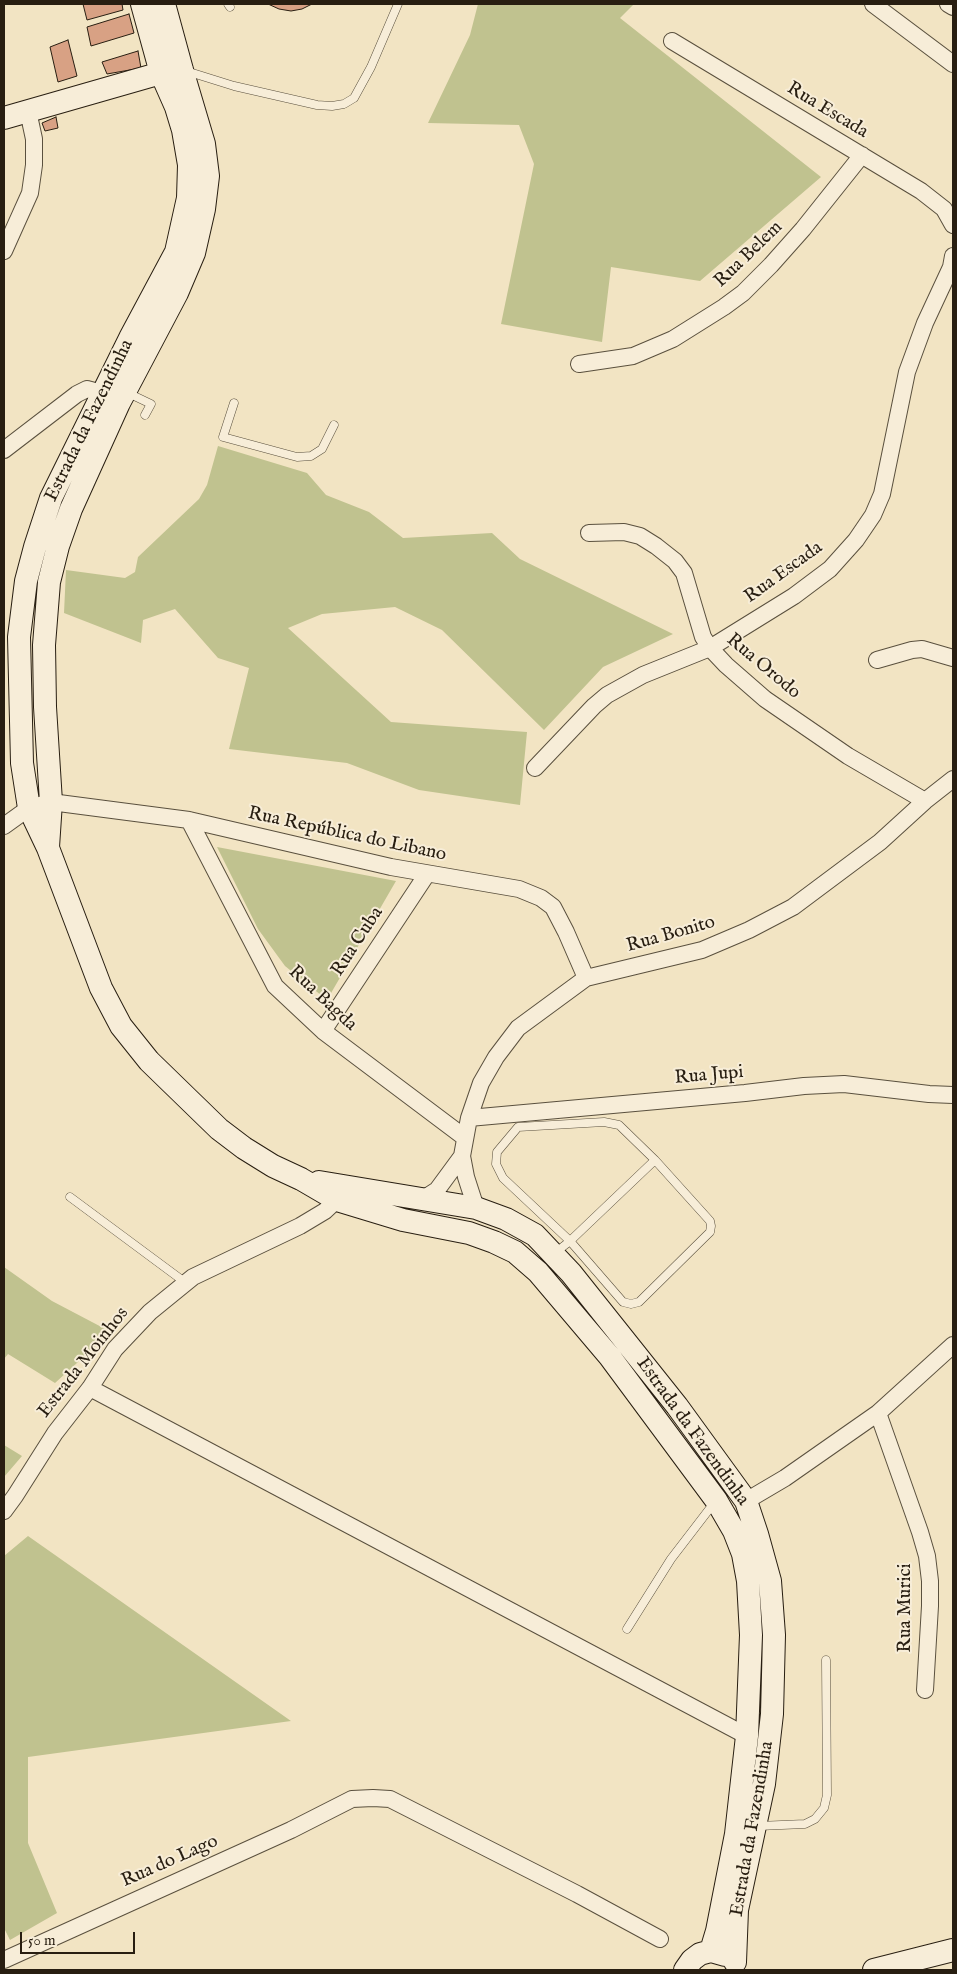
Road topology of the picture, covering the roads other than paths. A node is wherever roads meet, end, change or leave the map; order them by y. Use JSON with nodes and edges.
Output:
{"nodes":[{"id":1,"x":142,"y":4,"type":"edge"},
{"id":2,"x":164,"y":4,"type":"edge"},
{"id":3,"x":398,"y":4,"type":"edge"},
{"id":4,"x":873,"y":4,"type":"edge"},
{"id":5,"x":948,"y":4,"type":"edge"},
{"id":6,"x":953,"y":7,"type":"edge"},
{"id":7,"x":672,"y":41,"type":"dead end"},
{"id":8,"x":953,"y":64,"type":"edge"},
{"id":9,"x":171,"y":72,"type":"junction"},
{"id":10,"x":28,"y":111,"type":"junction"},
{"id":11,"x":4,"y":118,"type":"edge"},
{"id":12,"x":862,"y":155,"type":"junction"},
{"id":13,"x":953,"y":225,"type":"edge"},
{"id":14,"x":4,"y":250,"type":"edge"},
{"id":15,"x":953,"y":263,"type":"edge"},
{"id":16,"x":579,"y":364,"type":"dead end"},
{"id":17,"x":115,"y":396,"type":"junction"},
{"id":18,"x":234,"y":403,"type":"dead end"},
{"id":19,"x":145,"y":415,"type":"dead end"},
{"id":20,"x":334,"y":425,"type":"dead end"},
{"id":21,"x":4,"y":450,"type":"edge"},
{"id":22,"x":589,"y":532,"type":"dead end"},
{"id":23,"x":710,"y":648,"type":"junction"},
{"id":24,"x":953,"y":658,"type":"edge"},
{"id":25,"x":877,"y":660,"type":"dead end"},
{"id":26,"x":535,"y":768,"type":"dead end"},
{"id":27,"x":953,"y":779,"type":"edge"},
{"id":28,"x":925,"y":801,"type":"junction"},
{"id":29,"x":51,"y":802,"type":"junction"},
{"id":30,"x":29,"y":808,"type":"junction"},
{"id":31,"x":189,"y":820,"type":"junction"},
{"id":32,"x":4,"y":826,"type":"edge"},
{"id":33,"x":48,"y":848,"type":"junction"},
{"id":34,"x":427,"y":874,"type":"junction"},
{"id":35,"x":586,"y":978,"type":"junction"},
{"id":36,"x":323,"y":1031,"type":"junction"},
{"id":37,"x":953,"y":1095,"type":"edge"},
{"id":38,"x":469,"y":1118,"type":"junction"},
{"id":39,"x":464,"y":1137,"type":"junction"},
{"id":40,"x":462,"y":1156,"type":"junction"},
{"id":41,"x":655,"y":1160,"type":"junction"},
{"id":42,"x":343,"y":1194,"type":"junction"},
{"id":43,"x":70,"y":1197,"type":"dead end"},
{"id":44,"x":423,"y":1199,"type":"junction"},
{"id":45,"x":476,"y":1208,"type":"junction"},
{"id":46,"x":562,"y":1248,"type":"junction"},
{"id":47,"x":186,"y":1283,"type":"junction"},
{"id":48,"x":953,"y":1345,"type":"edge"},
{"id":49,"x":90,"y":1388,"type":"junction"},
{"id":50,"x":878,"y":1413,"type":"junction"},
{"id":51,"x":716,"y":1500,"type":"junction"},
{"id":52,"x":746,"y":1500,"type":"junction"},
{"id":53,"x":4,"y":1511,"type":"edge"},
{"id":54,"x":627,"y":1629,"type":"dead end"},
{"id":55,"x":826,"y":1660,"type":"dead end"},
{"id":56,"x":925,"y":1690,"type":"dead end"},
{"id":57,"x":747,"y":1736,"type":"junction"},
{"id":58,"x":756,"y":1826,"type":"junction"},
{"id":59,"x":660,"y":1940,"type":"dead end"},
{"id":60,"x":953,"y":1950,"type":"edge"},
{"id":61,"x":711,"y":1952,"type":"junction"},
{"id":62,"x":4,"y":1960,"type":"edge"},
{"id":63,"x":740,"y":1967,"type":"edge"},
{"id":64,"x":685,"y":1970,"type":"edge"},
{"id":65,"x":874,"y":1970,"type":"edge"}],
"edges":[{"from":1,"to":9,"type":"main road","name":"Estrada da Fazendinha"},
{"from":2,"to":9,"type":"main road","name":"Estrada da Fazendinha"},
{"from":3,"to":9,"type":"lane"},
{"from":4,"to":8,"type":"street"},
{"from":5,"to":6,"type":"street"},
{"from":7,"to":12,"type":"street","name":"Rua Escada"},
{"from":9,"to":10,"type":"main road"},
{"from":9,"to":17,"type":"main road","name":"Estrada da Fazendinha"},
{"from":10,"to":11,"type":"main road"},
{"from":10,"to":14,"type":"street"},
{"from":12,"to":13,"type":"street","name":"Rua Escada"},
{"from":12,"to":16,"type":"street","name":"Rua Belem"},
{"from":15,"to":23,"type":"street","name":"Rua Escada"},
{"from":17,"to":19,"type":"lane"},
{"from":17,"to":21,"type":"street"},
{"from":17,"to":29,"type":"main road","name":"Estrada da Fazendinha"},
{"from":17,"to":30,"type":"main road","name":"Estrada da Fazendinha"},
{"from":18,"to":20,"type":"lane"},
{"from":22,"to":23,"type":"street","name":"Rua Orodo"},
{"from":23,"to":26,"type":"street","name":"Rua Escada"},
{"from":23,"to":28,"type":"street","name":"Rua Orodo"},
{"from":24,"to":25,"type":"street"},
{"from":27,"to":28,"type":"street","name":"Rua Bonito"},
{"from":28,"to":35,"type":"street","name":"Rua Bonito"},
{"from":29,"to":30,"type":"street"},
{"from":29,"to":31,"type":"street","name":"Rua República do Libano"},
{"from":29,"to":33,"type":"main road","name":"Estrada da Fazendinha"},
{"from":30,"to":32,"type":"street"},
{"from":30,"to":33,"type":"main road","name":"Estrada da Fazendinha"},
{"from":31,"to":34,"type":"street","name":"Rua República do Libano"},
{"from":31,"to":36,"type":"street","name":"Rua Bagda"},
{"from":33,"to":42,"type":"main road","name":"Estrada da Fazendinha"},
{"from":34,"to":35,"type":"street","name":"Rua República do Libano"},
{"from":34,"to":36,"type":"street","name":"Rua Cuba"},
{"from":35,"to":38,"type":"street","name":"Rua Bonito"},
{"from":36,"to":39,"type":"street","name":"Rua Bagda"},
{"from":37,"to":38,"type":"street","name":"Rua Jupi"},
{"from":38,"to":39,"type":"street","name":"Rua Bonito"},
{"from":39,"to":40,"type":"street","name":"Rua Bonito"},
{"from":40,"to":44,"type":"street"},
{"from":40,"to":45,"type":"street"},
{"from":41,"to":46,"type":"lane"},
{"from":41,"to":46,"type":"lane"},
{"from":41,"to":46,"type":"lane"},
{"from":42,"to":44,"type":"main road","name":"Estrada da Fazendinha"},
{"from":42,"to":47,"type":"street","name":"Estrada Moinhos"},
{"from":42,"to":51,"type":"main road","name":"Estrada da Fazendinha"},
{"from":43,"to":47,"type":"lane"},
{"from":44,"to":45,"type":"main road","name":"Estrada da Fazendinha"},
{"from":45,"to":46,"type":"main road","name":"Estrada da Fazendinha"},
{"from":46,"to":52,"type":"main road","name":"Estrada da Fazendinha"},
{"from":47,"to":49,"type":"street","name":"Estrada Moinhos"},
{"from":48,"to":50,"type":"street"},
{"from":49,"to":53,"type":"street","name":"Estrada Moinhos"},
{"from":49,"to":57,"type":"street"},
{"from":50,"to":52,"type":"street"},
{"from":50,"to":56,"type":"street","name":"Rua Murici"},
{"from":51,"to":54,"type":"lane"},
{"from":51,"to":57,"type":"main road","name":"Estrada da Fazendinha"},
{"from":52,"to":58,"type":"main road","name":"Estrada da Fazendinha"},
{"from":55,"to":58,"type":"lane"},
{"from":57,"to":61,"type":"main road","name":"Estrada da Fazendinha"},
{"from":58,"to":63,"type":"main road","name":"Estrada da Fazendinha"},
{"from":59,"to":62,"type":"street","name":"Rua do Lago"},
{"from":60,"to":65,"type":"main road"},
{"from":61,"to":63,"type":"main road","name":"Estrada da Fazendinha"},
{"from":61,"to":64,"type":"main road"}]}
